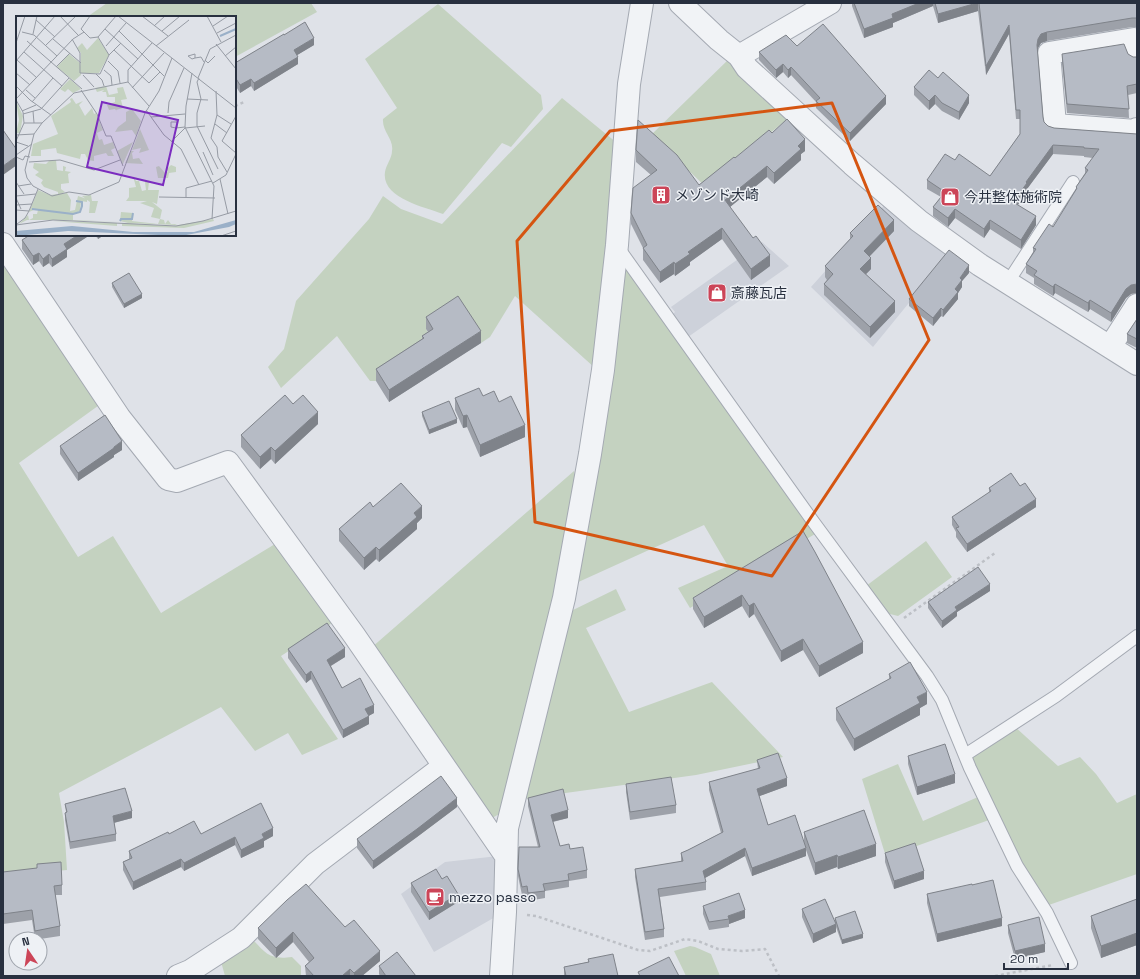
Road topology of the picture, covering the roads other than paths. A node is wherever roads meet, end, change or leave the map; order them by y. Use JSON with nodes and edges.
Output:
{"nodes":[{"id":1,"x":642,"y":3,"type":"edge"},
{"id":2,"x":680,"y":3,"type":"edge"},
{"id":3,"x":817,"y":6,"type":"edge"},
{"id":4,"x":1137,"y":54,"type":"edge"},
{"id":5,"x":739,"y":56,"type":"junction"},
{"id":6,"x":1137,"y":129,"type":"edge"},
{"id":7,"x":1073,"y":182,"type":"dead end"},
{"id":8,"x":3,"y":244,"type":"edge"},
{"id":9,"x":617,"y":245,"type":"junction"},
{"id":10,"x":1008,"y":282,"type":"junction"},
{"id":11,"x":1137,"y":305,"type":"edge"},
{"id":12,"x":1110,"y":347,"type":"junction"},
{"id":13,"x":1137,"y":364,"type":"edge"},
{"id":14,"x":1137,"y":636,"type":"edge"},
{"id":15,"x":965,"y":755,"type":"junction"},
{"id":16,"x":444,"y":766,"type":"junction"},
{"id":17,"x":506,"y":856,"type":"junction"},
{"id":18,"x":1071,"y":963,"type":"road end"},
{"id":19,"x":178,"y":976,"type":"edge"},
{"id":20,"x":501,"y":976,"type":"edge"}],
"edges":[{"from":1,"to":9,"type":"street"},
{"from":2,"to":5,"type":"street"},
{"from":3,"to":5,"type":"street"},
{"from":4,"to":6,"type":"street"},
{"from":5,"to":10,"type":"street"},
{"from":7,"to":10,"type":"lane"},
{"from":8,"to":16,"type":"street"},
{"from":9,"to":15,"type":"lane"},
{"from":9,"to":17,"type":"street"},
{"from":10,"to":12,"type":"street"},
{"from":11,"to":12,"type":"street"},
{"from":12,"to":13,"type":"street"},
{"from":14,"to":15,"type":"lane"},
{"from":15,"to":18,"type":"lane"},
{"from":16,"to":17,"type":"street"},
{"from":16,"to":19,"type":"street"},
{"from":17,"to":20,"type":"street"}]}
